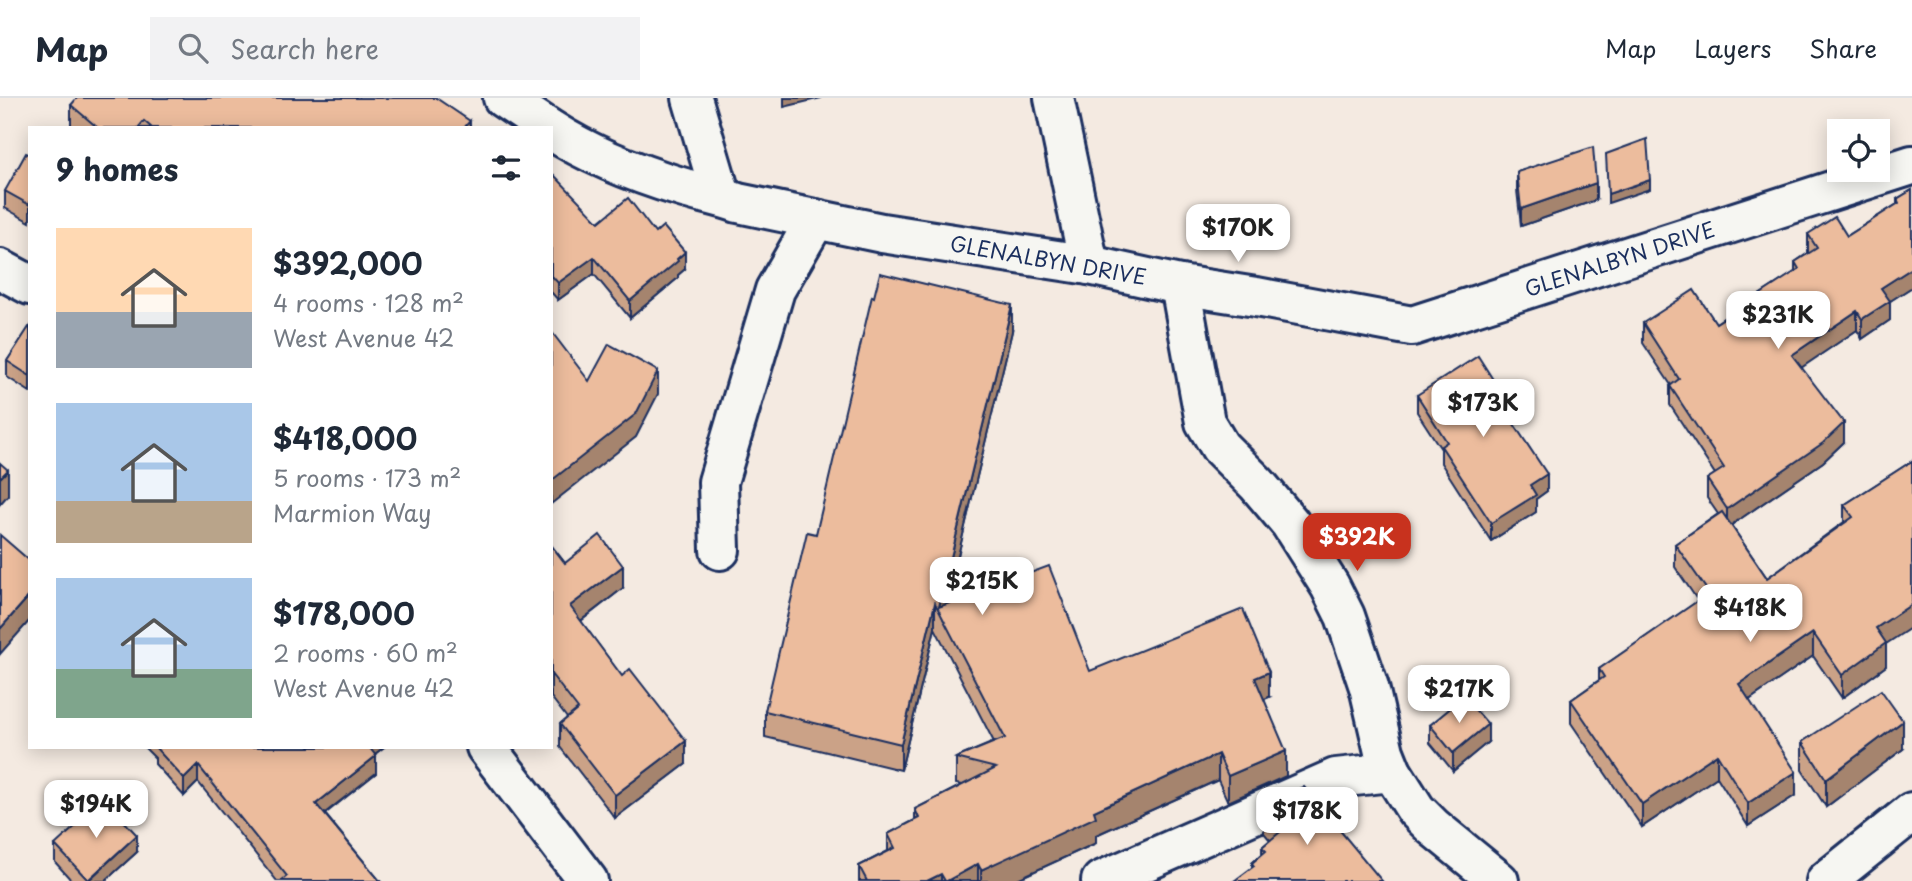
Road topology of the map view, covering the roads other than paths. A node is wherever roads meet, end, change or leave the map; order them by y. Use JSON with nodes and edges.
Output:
{"nodes":[{"id":1,"x":503,"y":98,"type":"edge"},
{"id":2,"x":692,"y":98,"type":"edge"},
{"id":3,"x":1054,"y":98,"type":"edge"},
{"id":4,"x":545,"y":126,"type":"edge"},
{"id":5,"x":553,"y":131,"type":"edge"},
{"id":6,"x":1912,"y":165,"type":"edge"},
{"id":7,"x":721,"y":196,"type":"junction"},
{"id":8,"x":816,"y":219,"type":"junction"},
{"id":9,"x":1089,"y":265,"type":"junction"},
{"id":10,"x":0,"y":269,"type":"edge"},
{"id":11,"x":28,"y":284,"type":"edge"},
{"id":12,"x":1180,"y":285,"type":"junction"},
{"id":13,"x":720,"y":550,"type":"dead end"},
{"id":14,"x":488,"y":749,"type":"edge"},
{"id":15,"x":1392,"y":772,"type":"junction"},
{"id":16,"x":1912,"y":812,"type":"edge"},
{"id":17,"x":588,"y":881,"type":"edge"},
{"id":18,"x":1101,"y":881,"type":"edge"},
{"id":19,"x":1499,"y":881,"type":"edge"},
{"id":20,"x":1826,"y":881,"type":"edge"}],
"edges":[{"from":1,"to":4,"type":"street","name":"GLENALBYN DRIVE"},
{"from":2,"to":7,"type":"street"},
{"from":3,"to":9,"type":"street"},
{"from":5,"to":7,"type":"street","name":"GLENALBYN DRIVE"},
{"from":6,"to":12,"type":"street","name":"GLENALBYN DRIVE"},
{"from":7,"to":8,"type":"street","name":"GLENALBYN DRIVE"},
{"from":8,"to":9,"type":"street","name":"GLENALBYN DRIVE"},
{"from":8,"to":13,"type":"street"},
{"from":9,"to":12,"type":"street","name":"GLENALBYN DRIVE"},
{"from":10,"to":11,"type":"street"},
{"from":12,"to":15,"type":"street"},
{"from":14,"to":17,"type":"street"},
{"from":15,"to":18,"type":"street"},
{"from":15,"to":19,"type":"street"},
{"from":16,"to":20,"type":"street"}]}
